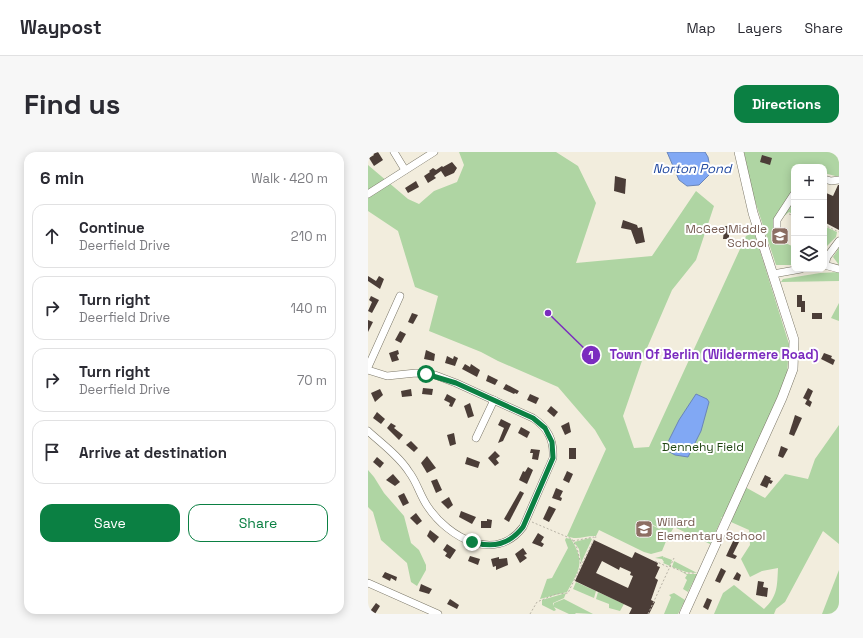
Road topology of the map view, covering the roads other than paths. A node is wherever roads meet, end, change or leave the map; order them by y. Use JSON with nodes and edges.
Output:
{"nodes":[{"id":1,"x":394,"y":152,"type":"edge"},
{"id":2,"x":434,"y":152,"type":"edge"},
{"id":3,"x":739,"y":152,"type":"edge"},
{"id":4,"x":405,"y":170,"type":"junction"},
{"id":5,"x":827,"y":180,"type":"edge"},
{"id":6,"x":839,"y":180,"type":"edge"},
{"id":7,"x":368,"y":194,"type":"edge"},
{"id":8,"x":791,"y":199,"type":"edge"},
{"id":9,"x":777,"y":230,"type":"dead end"},
{"id":10,"x":839,"y":236,"type":"edge"},
{"id":11,"x":827,"y":254,"type":"edge"},
{"id":12,"x":827,"y":266,"type":"edge"},
{"id":13,"x":839,"y":269,"type":"edge"},
{"id":14,"x":791,"y":271,"type":"edge"},
{"id":15,"x":773,"y":274,"type":"junction"},
{"id":16,"x":400,"y":296,"type":"dead end"},
{"id":17,"x":368,"y":367,"type":"edge"},
{"id":18,"x":368,"y":370,"type":"edge"},
{"id":19,"x":494,"y":400,"type":"junction"},
{"id":20,"x":368,"y":431,"type":"edge"},
{"id":21,"x":476,"y":438,"type":"dead end"},
{"id":22,"x":369,"y":585,"type":"edge"},
{"id":23,"x":438,"y":614,"type":"edge"},
{"id":24,"x":684,"y":614,"type":"edge"}],
"edges":[{"from":1,"to":4,"type":"street"},
{"from":2,"to":4,"type":"street"},
{"from":3,"to":15,"type":"main road"},
{"from":4,"to":7,"type":"street"},
{"from":5,"to":6,"type":"street"},
{"from":8,"to":9,"type":"street"},
{"from":10,"to":11,"type":"street"},
{"from":12,"to":13,"type":"street"},
{"from":14,"to":15,"type":"street"},
{"from":15,"to":24,"type":"main road"},
{"from":16,"to":17,"type":"street"},
{"from":18,"to":19,"type":"street"},
{"from":19,"to":20,"type":"street"},
{"from":19,"to":21,"type":"street"},
{"from":22,"to":23,"type":"street"}]}
